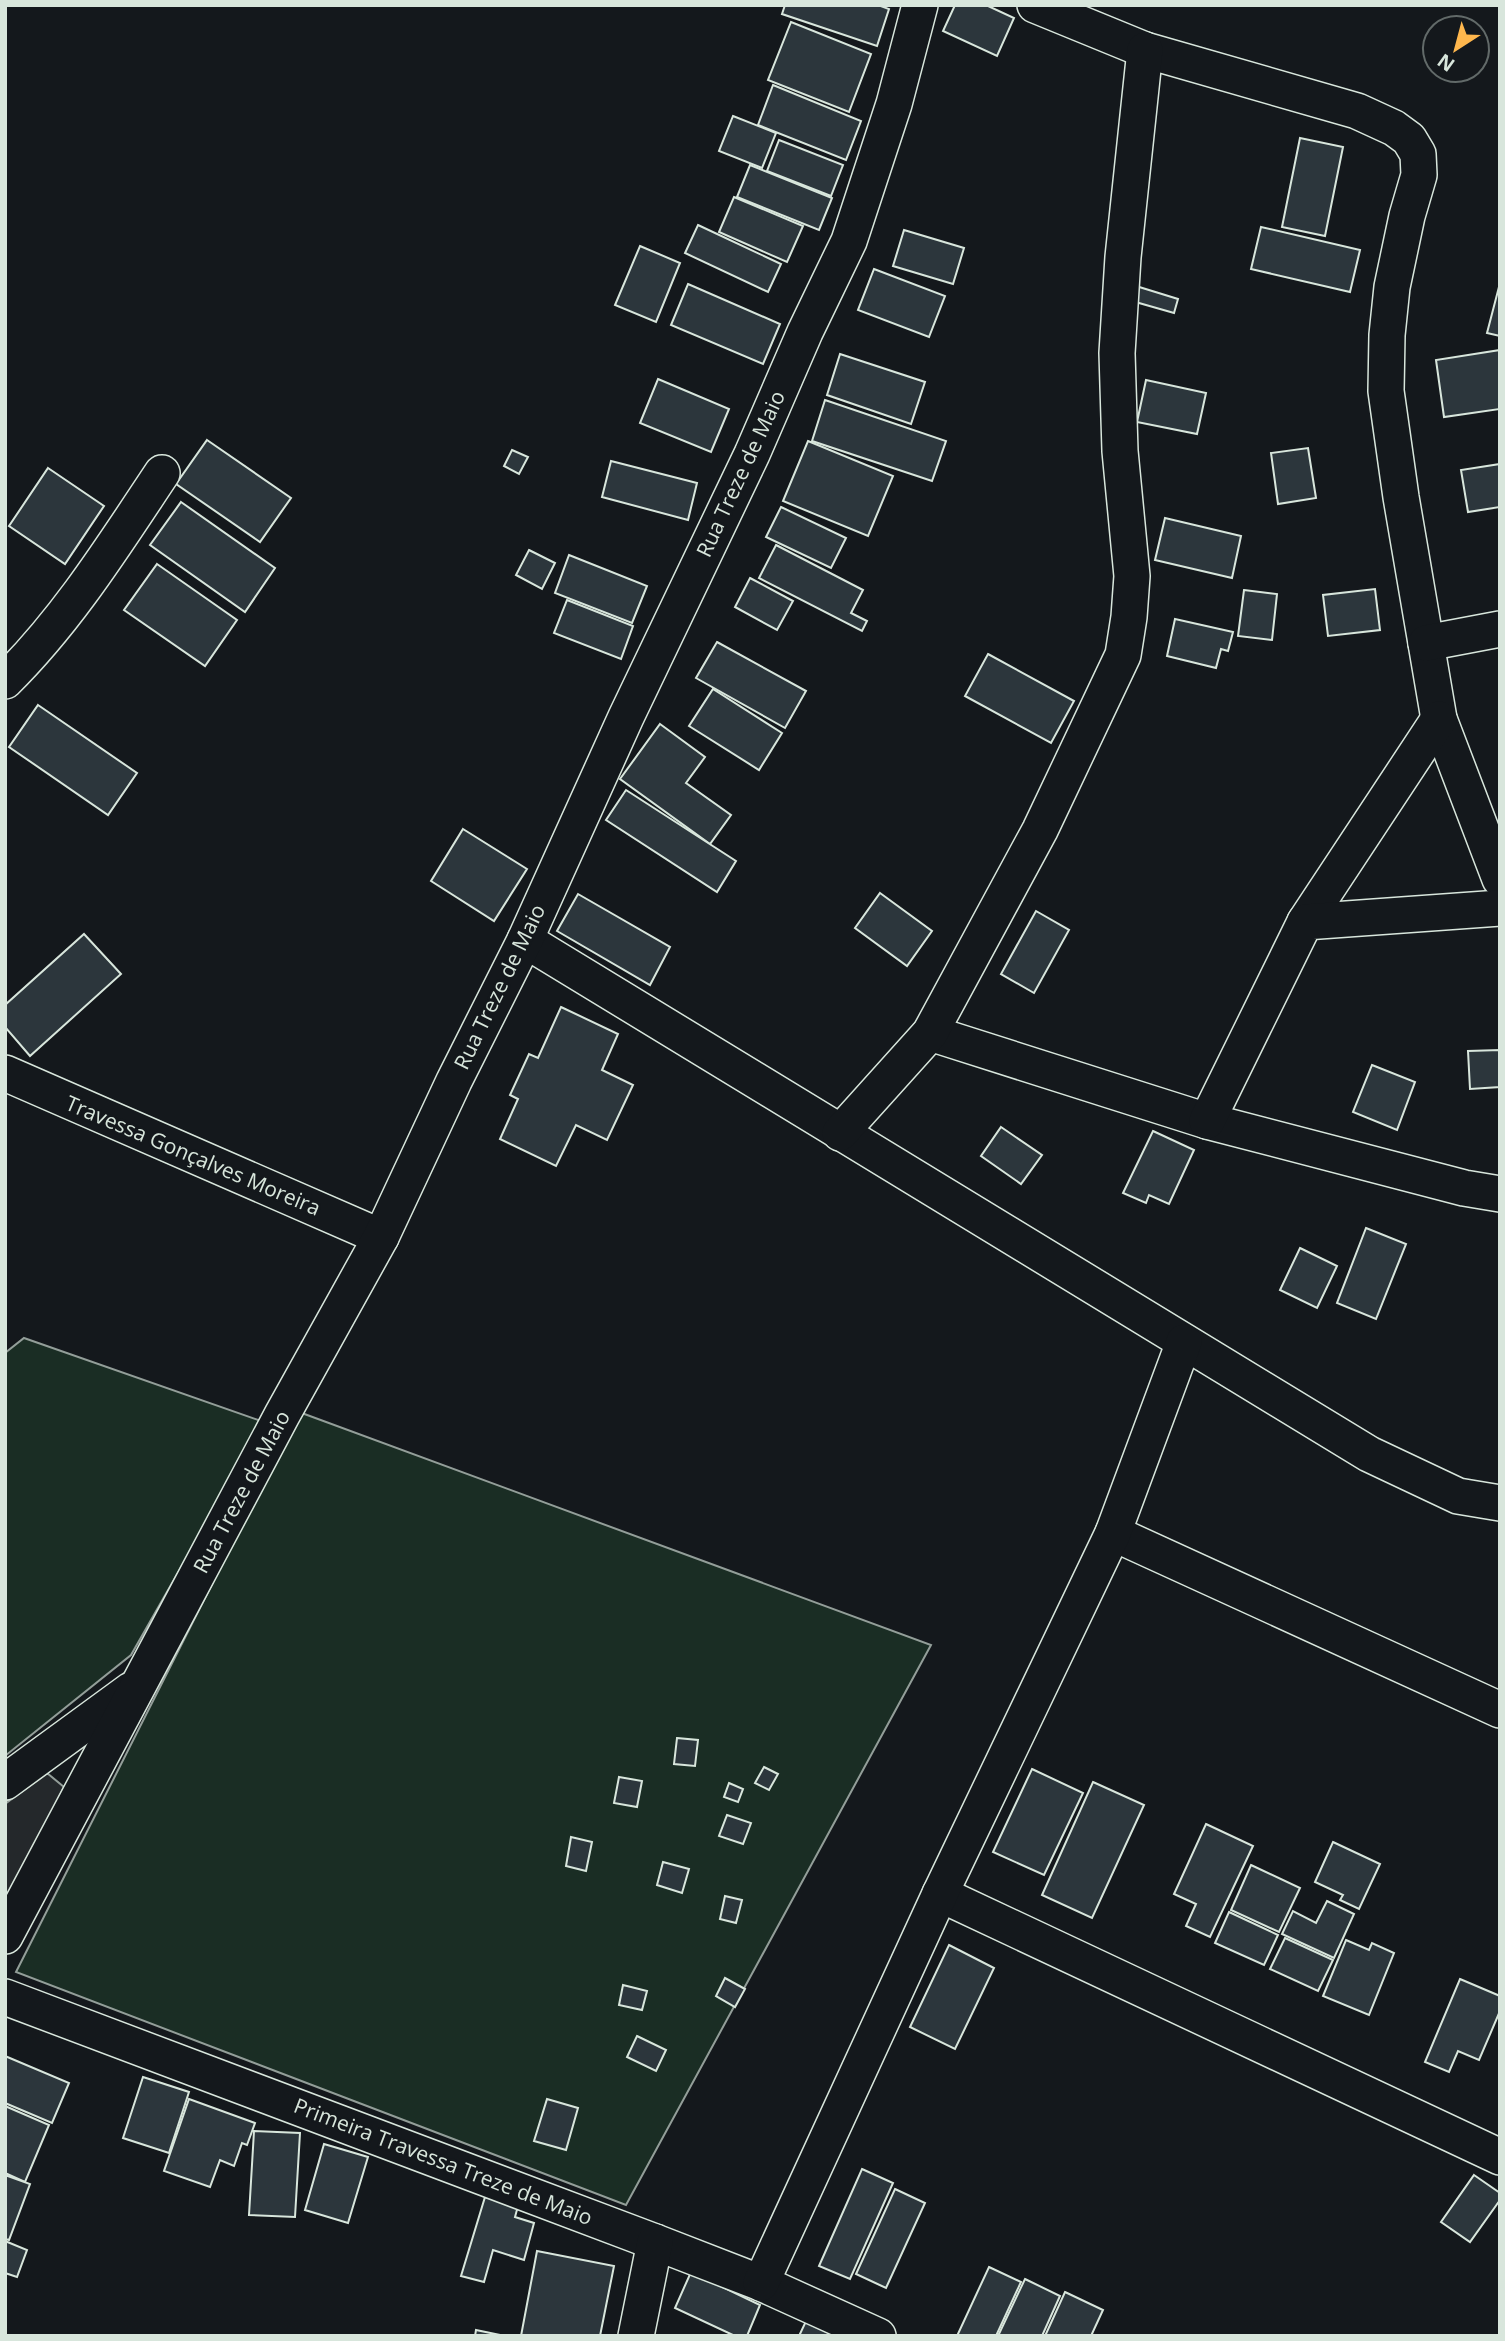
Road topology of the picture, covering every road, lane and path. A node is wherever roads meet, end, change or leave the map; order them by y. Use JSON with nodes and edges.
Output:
{"nodes":[{"id":1,"x":920,"y":5,"type":"edge"},
{"id":2,"x":1035,"y":5,"type":"edge"},
{"id":3,"x":1145,"y":50,"type":"junction"},
{"id":4,"x":162,"y":474,"type":"dead end"},
{"id":5,"x":1500,"y":629,"type":"edge"},
{"id":6,"x":1426,"y":643,"type":"junction"},
{"id":7,"x":5,"y":681,"type":"edge"},
{"id":8,"x":1439,"y":719,"type":"junction"},
{"id":9,"x":1500,"y":878,"type":"edge"},
{"id":10,"x":1500,"y":908,"type":"edge"},
{"id":11,"x":1305,"y":922,"type":"junction"},
{"id":12,"x":525,"y":940,"type":"junction"},
{"id":13,"x":930,"y":1033,"type":"junction"},
{"id":14,"x":5,"y":1073,"type":"edge"},
{"id":15,"x":1207,"y":1121,"type":"junction"},
{"id":16,"x":839,"y":1133,"type":"junction"},
{"id":17,"x":1500,"y":1194,"type":"edge"},
{"id":18,"x":381,"y":1237,"type":"junction"},
{"id":19,"x":1184,"y":1342,"type":"junction"},
{"id":20,"x":1500,"y":1503,"type":"edge"},
{"id":21,"x":1113,"y":1533,"type":"junction"},
{"id":22,"x":139,"y":1684,"type":"junction"},
{"id":23,"x":1500,"y":1710,"type":"edge"},
{"id":24,"x":5,"y":1782,"type":"edge"},
{"id":25,"x":940,"y":1894,"type":"junction"},
{"id":26,"x":5,"y":1936,"type":"edge"},
{"id":27,"x":5,"y":1997,"type":"edge"},
{"id":28,"x":1500,"y":2157,"type":"edge"},
{"id":29,"x":655,"y":2242,"type":"junction"},
{"id":30,"x":761,"y":2283,"type":"junction"},
{"id":31,"x":636,"y":2336,"type":"edge"},
{"id":32,"x":878,"y":2336,"type":"edge"}],
"edges":[{"from":1,"to":12,"type":"street","name":"Rua Treze de Maio"},
{"from":2,"to":3,"type":"street"},
{"from":3,"to":6,"type":"street"},
{"from":3,"to":13,"type":"street"},
{"from":4,"to":7,"type":"street"},
{"from":5,"to":6,"type":"street"},
{"from":6,"to":8,"type":"street"},
{"from":8,"to":9,"type":"street"},
{"from":8,"to":11,"type":"street"},
{"from":10,"to":11,"type":"street"},
{"from":11,"to":15,"type":"street"},
{"from":12,"to":16,"type":"street"},
{"from":12,"to":18,"type":"street","name":"Rua Treze de Maio"},
{"from":13,"to":15,"type":"street"},
{"from":13,"to":16,"type":"street"},
{"from":14,"to":18,"type":"street","name":"Travessa Gonçalves Moreira"},
{"from":15,"to":17,"type":"street"},
{"from":16,"to":19,"type":"street"},
{"from":18,"to":22,"type":"street","name":"Rua Treze de Maio"},
{"from":19,"to":20,"type":"street"},
{"from":19,"to":21,"type":"street"},
{"from":21,"to":23,"type":"street"},
{"from":21,"to":25,"type":"street"},
{"from":22,"to":24,"type":"street"},
{"from":22,"to":26,"type":"street","name":"Rua Treze de Maio"},
{"from":25,"to":28,"type":"street"},
{"from":25,"to":30,"type":"street"},
{"from":27,"to":29,"type":"street","name":"Primeira Travessa Treze de Maio"},
{"from":29,"to":30,"type":"street","name":"Primeira Travessa Treze de Maio"},
{"from":29,"to":31,"type":"street"},
{"from":30,"to":32,"type":"street","name":"Primeira Travessa Treze de Maio"}]}
